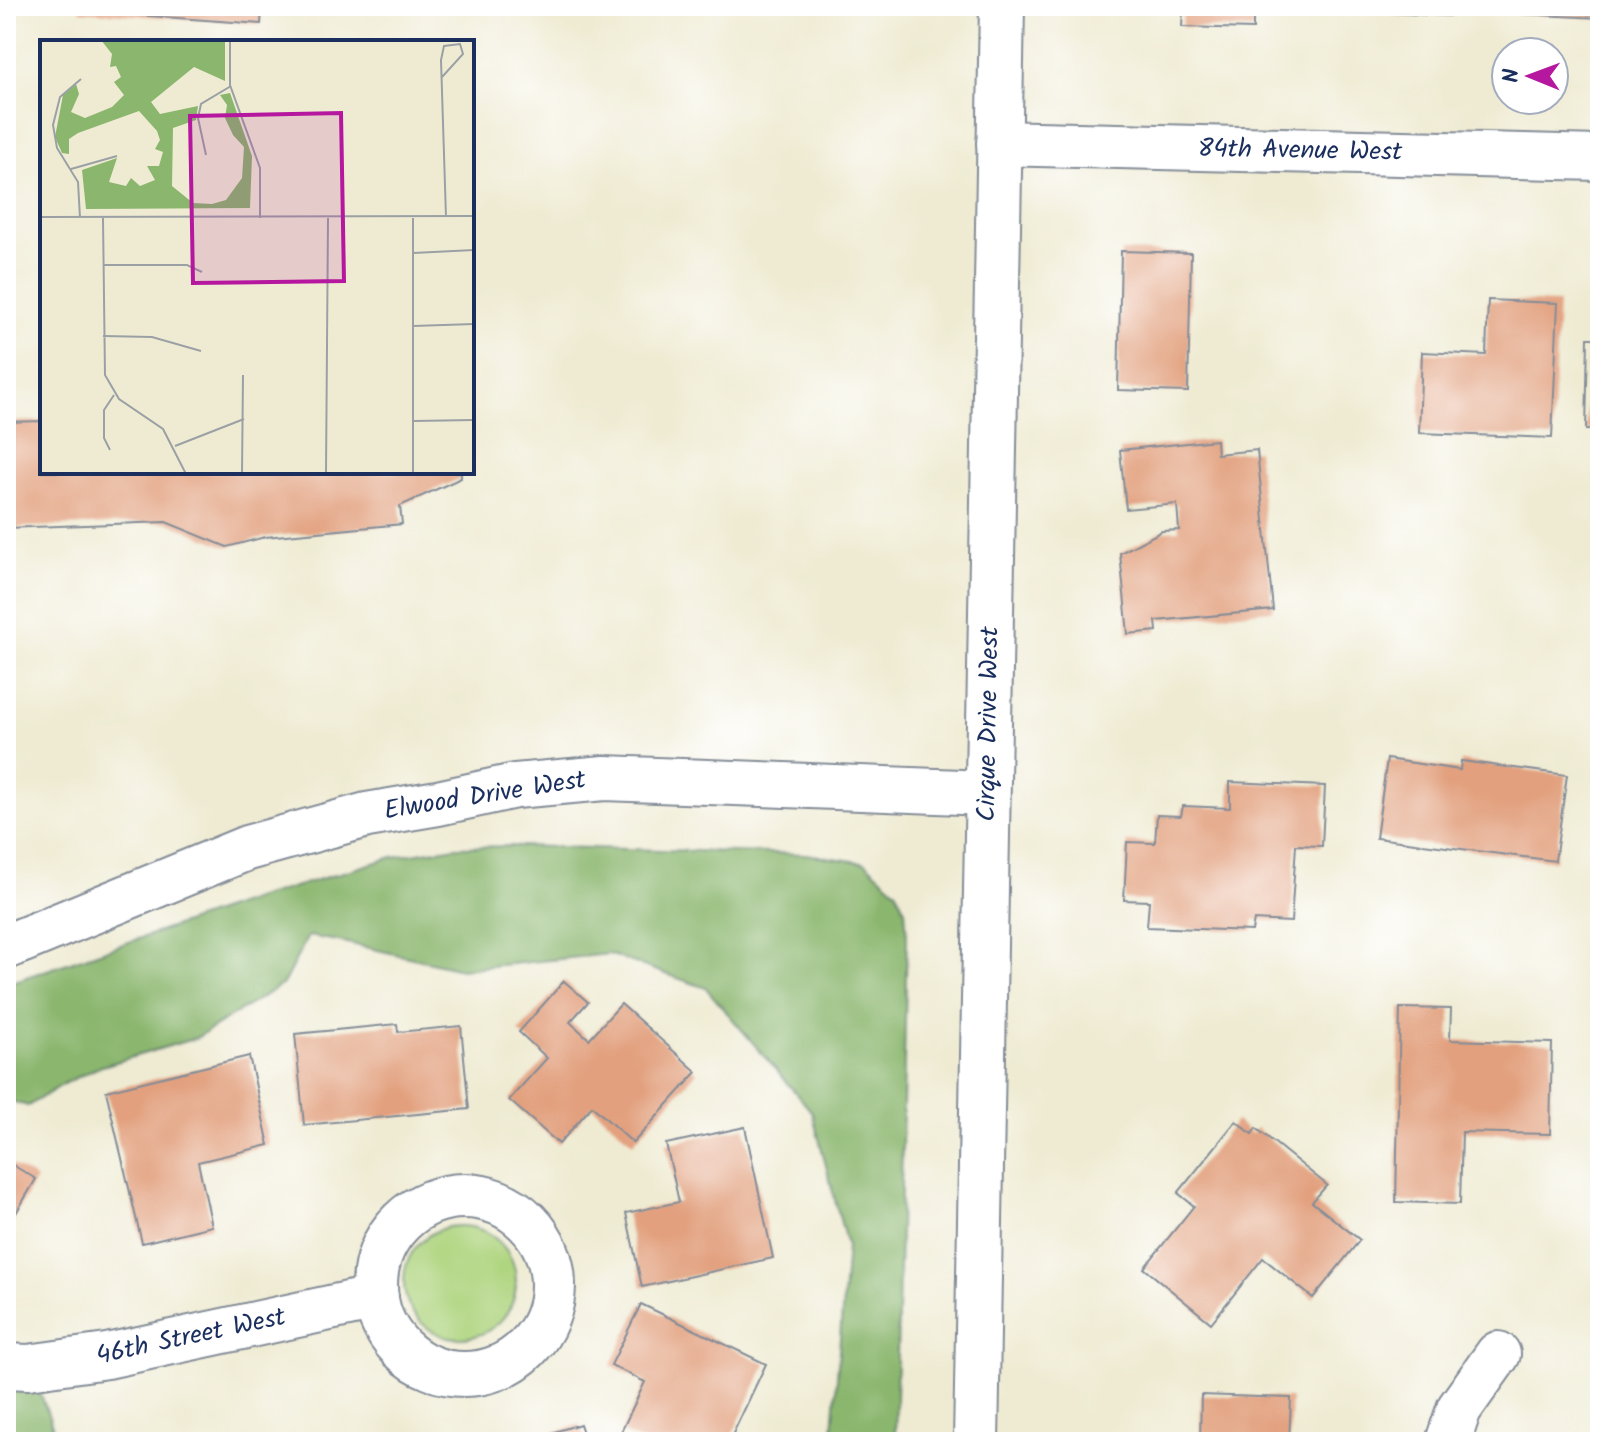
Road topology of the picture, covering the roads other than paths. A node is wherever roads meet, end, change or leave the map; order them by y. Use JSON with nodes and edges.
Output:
{"nodes":[{"id":1,"x":1002,"y":6,"type":"edge"},
{"id":2,"x":999,"y":143,"type":"junction"},
{"id":3,"x":1600,"y":158,"type":"edge"},
{"id":4,"x":987,"y":793,"type":"junction"},
{"id":5,"x":6,"y":947,"type":"edge"},
{"id":6,"x":376,"y":1298,"type":"junction"},
{"id":7,"x":1498,"y":1354,"type":"dead end"},
{"id":8,"x":6,"y":1366,"type":"edge"},
{"id":9,"x":976,"y":1442,"type":"edge"},
{"id":10,"x":1448,"y":1442,"type":"edge"}],
"edges":[{"from":1,"to":2,"type":"street","name":"Cirque Drive West"},
{"from":2,"to":3,"type":"street","name":"84th Avenue West"},
{"from":2,"to":4,"type":"street","name":"Cirque Drive West"},
{"from":4,"to":5,"type":"street","name":"Elwood Drive West"},
{"from":4,"to":9,"type":"street","name":"Cirque Drive West"},
{"from":6,"to":6,"type":"street"},
{"from":6,"to":8,"type":"street","name":"46th Street West"},
{"from":7,"to":10,"type":"street"}]}
